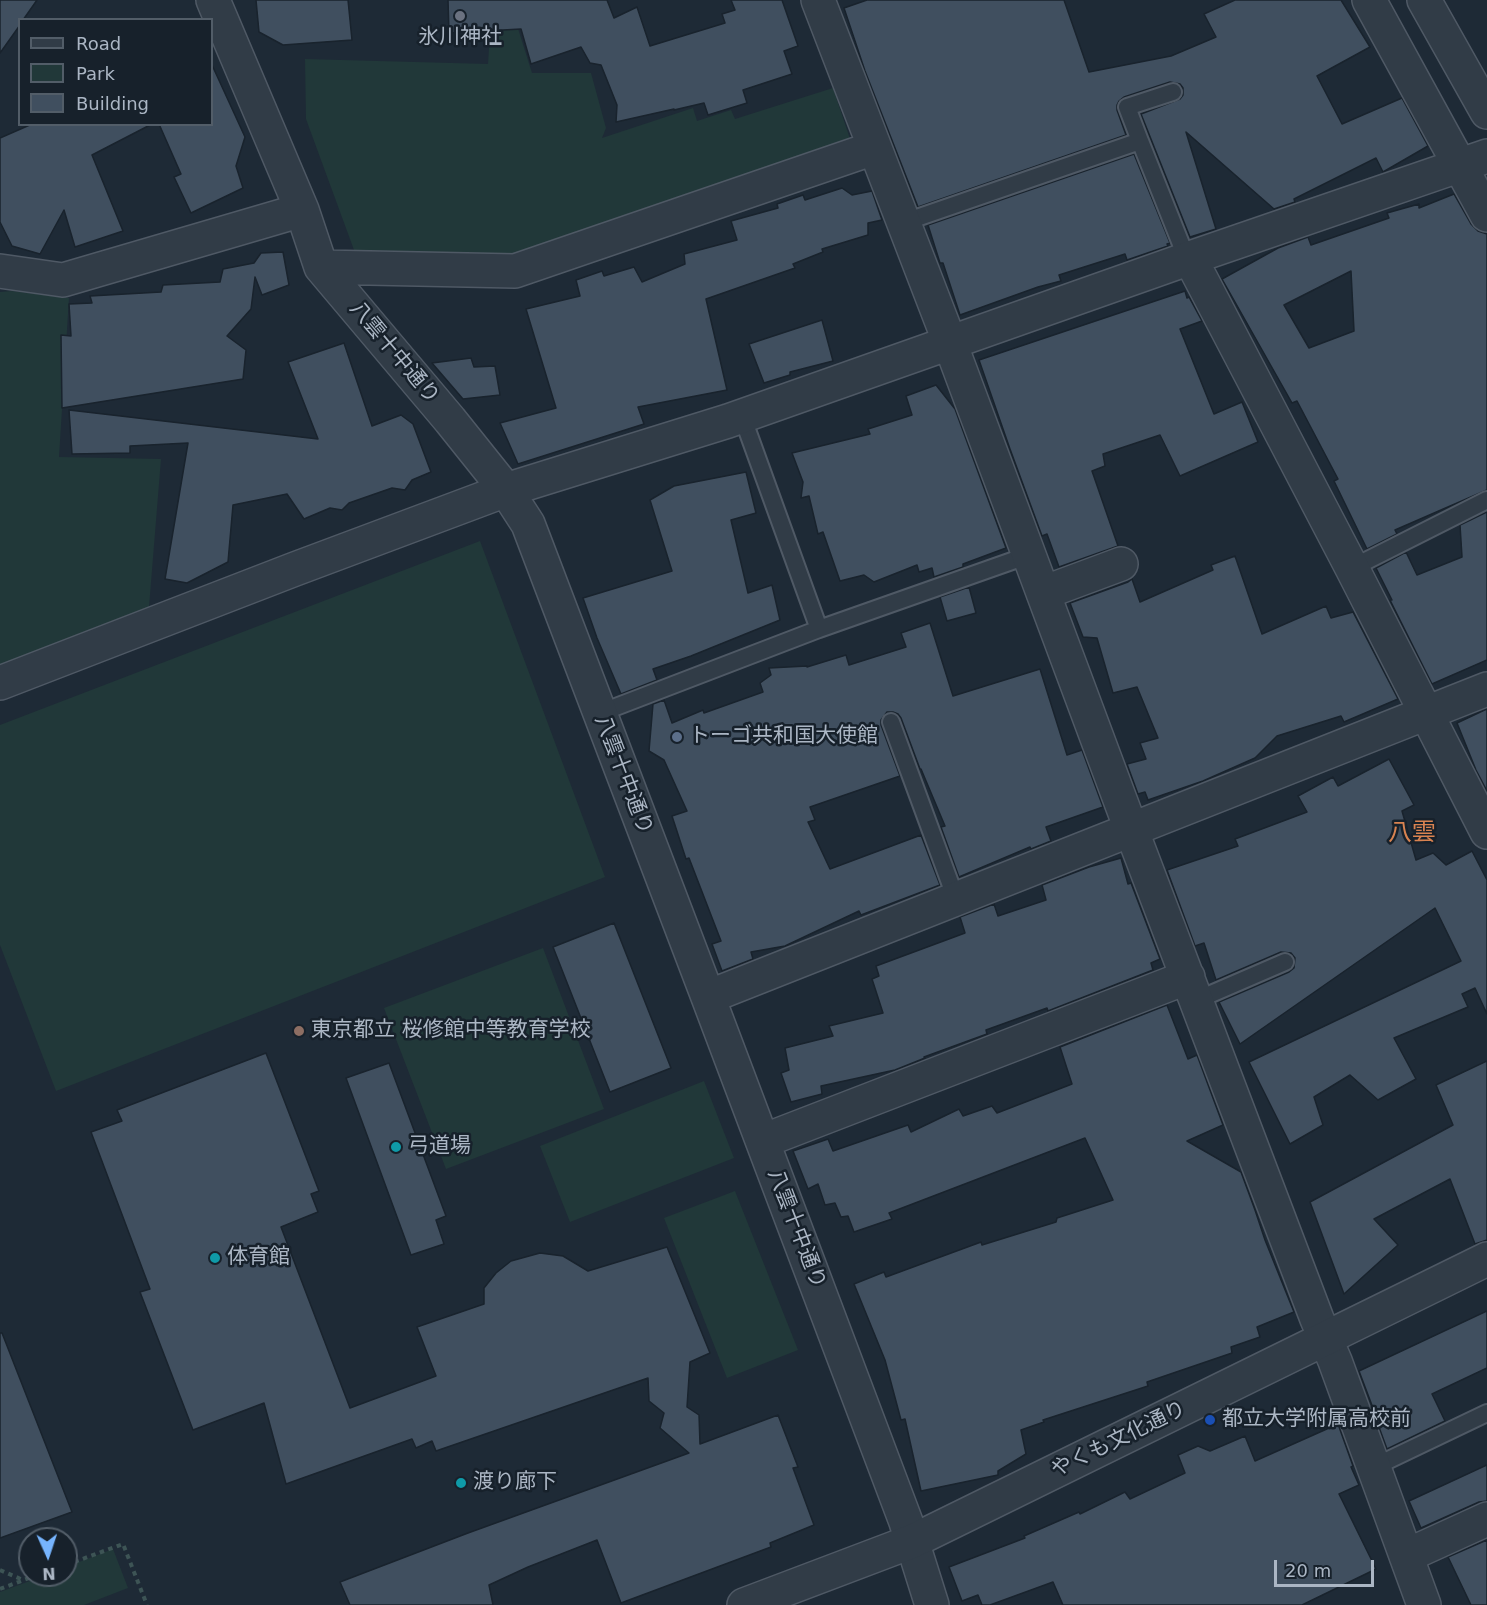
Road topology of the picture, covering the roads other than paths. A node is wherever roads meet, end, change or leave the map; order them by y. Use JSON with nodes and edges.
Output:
{"nodes":[{"id":1,"x":213,"y":0,"type":"edge"},
{"id":2,"x":818,"y":0,"type":"edge"},
{"id":3,"x":1369,"y":0,"type":"edge"},
{"id":4,"x":1424,"y":0,"type":"edge"},
{"id":5,"x":1173,"y":92,"type":"dead end"},
{"id":6,"x":1487,"y":112,"type":"edge"},
{"id":7,"x":1140,"y":141,"type":"junction"},
{"id":8,"x":874,"y":148,"type":"junction"},
{"id":9,"x":1473,"y":161,"type":"edge"},
{"id":10,"x":302,"y":210,"type":"junction"},
{"id":11,"x":1487,"y":215,"type":"edge"},
{"id":12,"x":902,"y":223,"type":"junction"},
{"id":13,"x":1190,"y":258,"type":"junction"},
{"id":14,"x":321,"y":267,"type":"junction"},
{"id":15,"x":0,"y":271,"type":"edge"},
{"id":16,"x":950,"y":343,"type":"junction"},
{"id":17,"x":742,"y":416,"type":"junction"},
{"id":18,"x":506,"y":490,"type":"junction"},
{"id":19,"x":1487,"y":500,"type":"edge"},
{"id":20,"x":1029,"y":555,"type":"junction"},
{"id":21,"x":1121,"y":564,"type":"dead end"},
{"id":22,"x":1352,"y":568,"type":"junction"},
{"id":23,"x":1043,"y":593,"type":"junction"},
{"id":24,"x":819,"y":629,"type":"junction"},
{"id":25,"x":0,"y":683,"type":"edge"},
{"id":26,"x":1487,"y":689,"type":"edge"},
{"id":27,"x":600,"y":713,"type":"junction"},
{"id":28,"x":1426,"y":713,"type":"junction"},
{"id":29,"x":891,"y":723,"type":"dead end"},
{"id":30,"x":1131,"y":829,"type":"junction"},
{"id":31,"x":1487,"y":832,"type":"edge"},
{"id":32,"x":957,"y":899,"type":"junction"},
{"id":33,"x":1285,"y":962,"type":"dead end"},
{"id":34,"x":1192,"y":989,"type":"junction"},
{"id":35,"x":708,"y":996,"type":"junction"},
{"id":36,"x":763,"y":1141,"type":"junction"},
{"id":37,"x":1487,"y":1259,"type":"edge"},
{"id":38,"x":1325,"y":1338,"type":"junction"},
{"id":39,"x":1487,"y":1413,"type":"edge"},
{"id":40,"x":1374,"y":1467,"type":"junction"},
{"id":41,"x":1487,"y":1519,"type":"edge"},
{"id":42,"x":913,"y":1541,"type":"junction"},
{"id":43,"x":1406,"y":1556,"type":"junction"},
{"id":44,"x":744,"y":1605,"type":"edge"},
{"id":45,"x":932,"y":1605,"type":"edge"},
{"id":46,"x":1424,"y":1605,"type":"edge"}],
"edges":[{"from":1,"to":10,"type":"street","name":"八雲十中通り"},
{"from":2,"to":8,"type":"street"},
{"from":3,"to":9,"type":"street"},
{"from":4,"to":6,"type":"street"},
{"from":5,"to":7,"type":"lane"},
{"from":7,"to":12,"type":"lane"},
{"from":7,"to":13,"type":"lane"},
{"from":8,"to":12,"type":"street"},
{"from":8,"to":14,"type":"street"},
{"from":9,"to":11,"type":"street"},
{"from":9,"to":13,"type":"street"},
{"from":10,"to":14,"type":"street","name":"八雲十中通り"},
{"from":10,"to":15,"type":"street"},
{"from":12,"to":16,"type":"street"},
{"from":13,"to":16,"type":"street"},
{"from":13,"to":22,"type":"street"},
{"from":14,"to":18,"type":"street","name":"八雲十中通り"},
{"from":16,"to":17,"type":"street"},
{"from":16,"to":20,"type":"street"},
{"from":17,"to":18,"type":"street"},
{"from":17,"to":24,"type":"lane"},
{"from":18,"to":25,"type":"street"},
{"from":18,"to":27,"type":"street","name":"八雲十中通り"},
{"from":19,"to":22,"type":"lane"},
{"from":20,"to":23,"type":"street"},
{"from":20,"to":24,"type":"lane"},
{"from":21,"to":23,"type":"street"},
{"from":22,"to":28,"type":"street"},
{"from":23,"to":30,"type":"street"},
{"from":24,"to":27,"type":"lane"},
{"from":26,"to":28,"type":"street"},
{"from":27,"to":35,"type":"street","name":"八雲十中通り"},
{"from":28,"to":30,"type":"street"},
{"from":28,"to":31,"type":"street"},
{"from":29,"to":32,"type":"lane"},
{"from":30,"to":32,"type":"street"},
{"from":30,"to":34,"type":"street"},
{"from":32,"to":35,"type":"street"},
{"from":33,"to":34,"type":"lane"},
{"from":34,"to":36,"type":"street"},
{"from":34,"to":38,"type":"street"},
{"from":35,"to":36,"type":"street","name":"八雲十中通り"},
{"from":36,"to":42,"type":"street","name":"八雲十中通り"},
{"from":37,"to":38,"type":"street","name":"やくも文化通り"},
{"from":38,"to":40,"type":"street"},
{"from":38,"to":42,"type":"street","name":"やくも文化通り"},
{"from":39,"to":40,"type":"lane"},
{"from":40,"to":43,"type":"street"},
{"from":41,"to":43,"type":"street"},
{"from":42,"to":44,"type":"street","name":"やくも文化通り"},
{"from":42,"to":45,"type":"street","name":"八雲十中通り"},
{"from":43,"to":46,"type":"street"}]}
